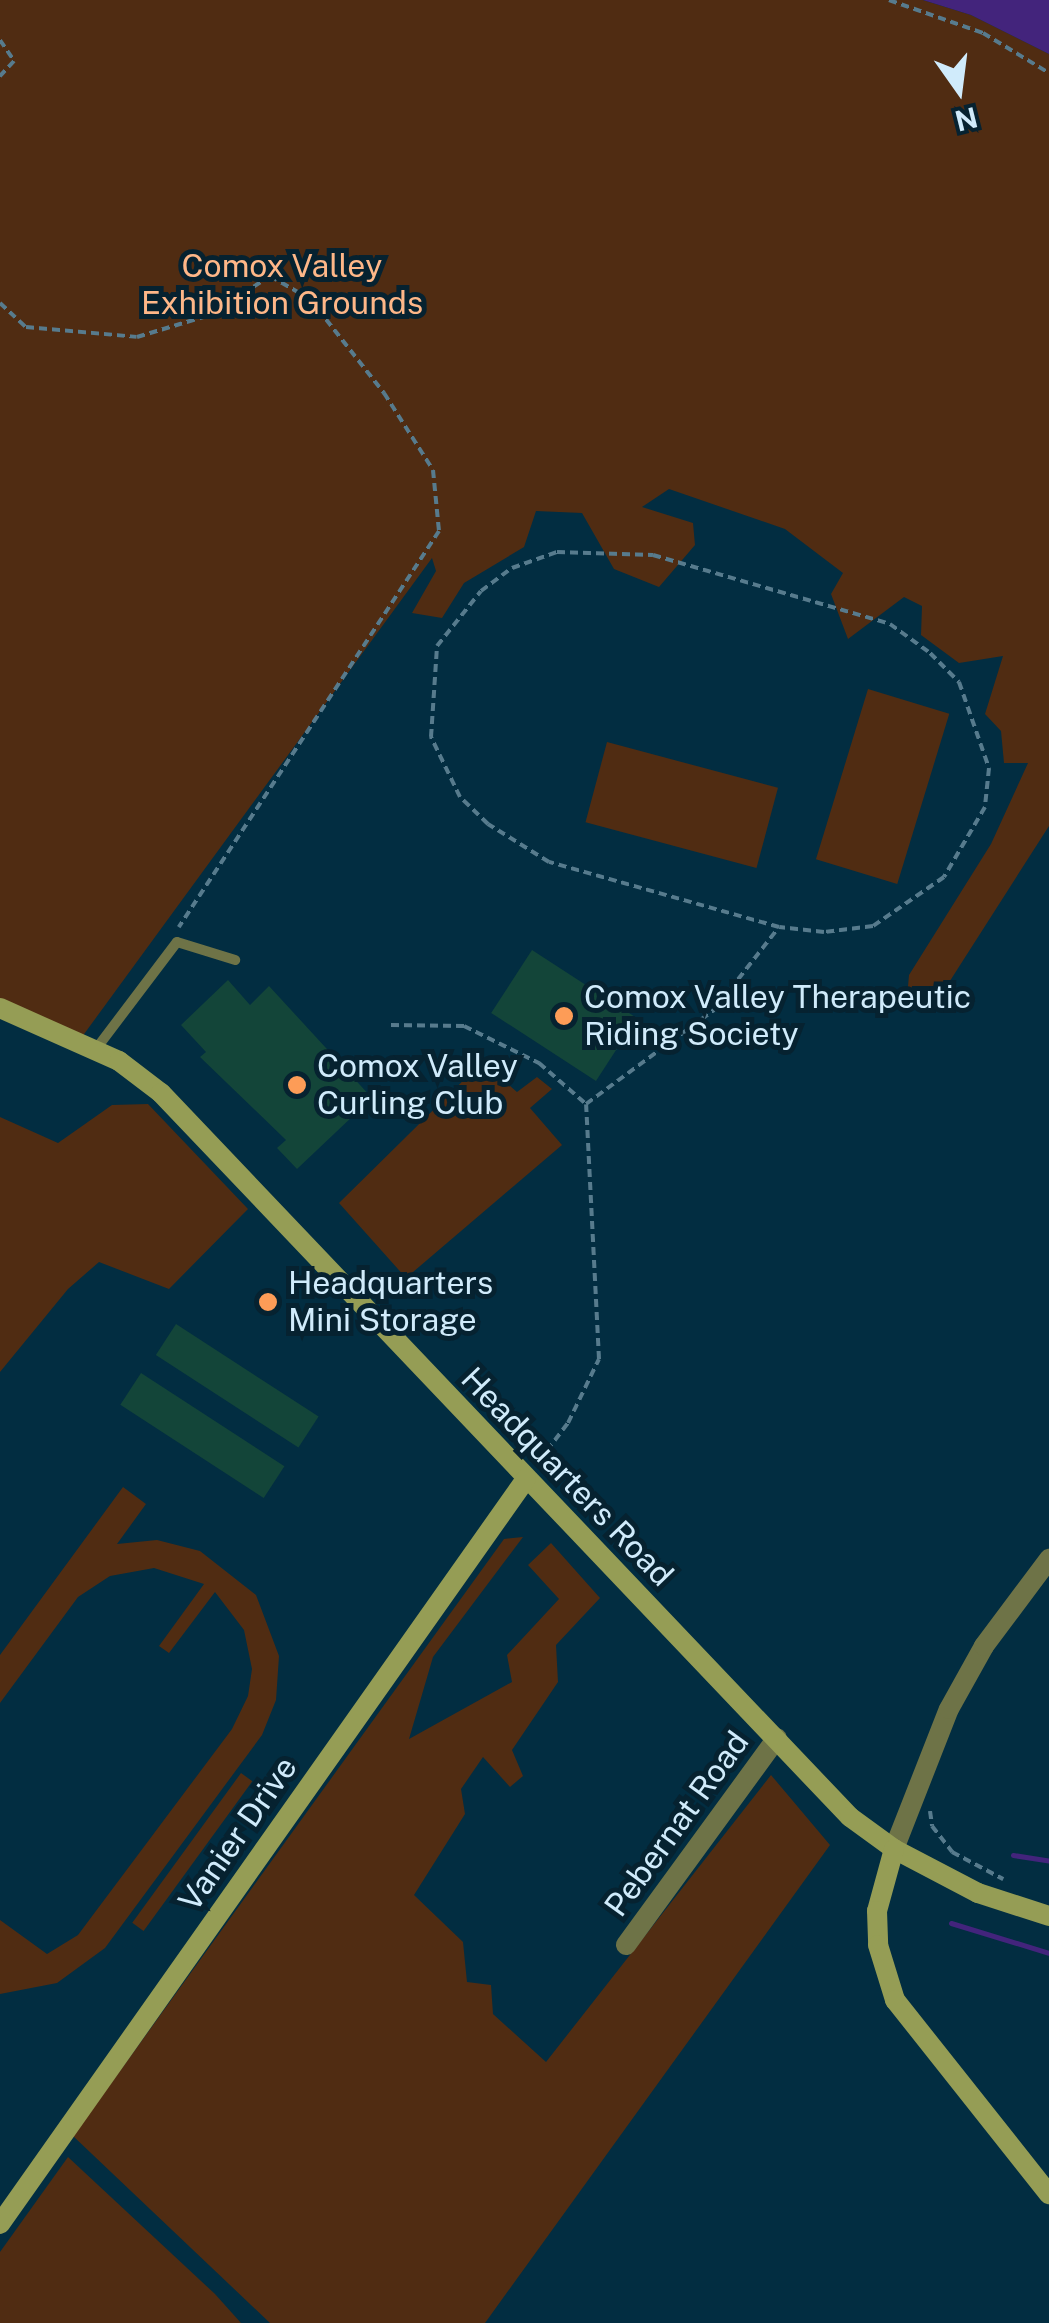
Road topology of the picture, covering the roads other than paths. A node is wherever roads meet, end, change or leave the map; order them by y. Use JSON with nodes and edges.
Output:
{"nodes":[{"id":1,"x":236,"y":960,"type":"dead end"},
{"id":2,"x":0,"y":1008,"type":"edge"},
{"id":3,"x":96,"y":1049,"type":"junction"},
{"id":4,"x":526,"y":1479,"type":"junction"},
{"id":5,"x":1049,"y":1559,"type":"edge"},
{"id":6,"x":777,"y":1738,"type":"junction"},
{"id":7,"x":894,"y":1849,"type":"junction"},
{"id":8,"x":1049,"y":1916,"type":"edge"},
{"id":9,"x":626,"y":1945,"type":"dead end"},
{"id":10,"x":1049,"y":2194,"type":"edge"},
{"id":11,"x":0,"y":2224,"type":"edge"}],
"edges":[{"from":1,"to":3,"type":"lane"},
{"from":2,"to":3,"type":"main road","name":"Headquarters Road"},
{"from":3,"to":4,"type":"main road","name":"Headquarters Road"},
{"from":4,"to":6,"type":"main road","name":"Headquarters Road"},
{"from":4,"to":11,"type":"main road","name":"Vanier Drive"},
{"from":5,"to":7,"type":"street"},
{"from":6,"to":7,"type":"main road","name":"Headquarters Road"},
{"from":6,"to":9,"type":"street","name":"Pebernat Road"},
{"from":7,"to":8,"type":"main road","name":"Headquarters Road"},
{"from":7,"to":10,"type":"main road"}]}
